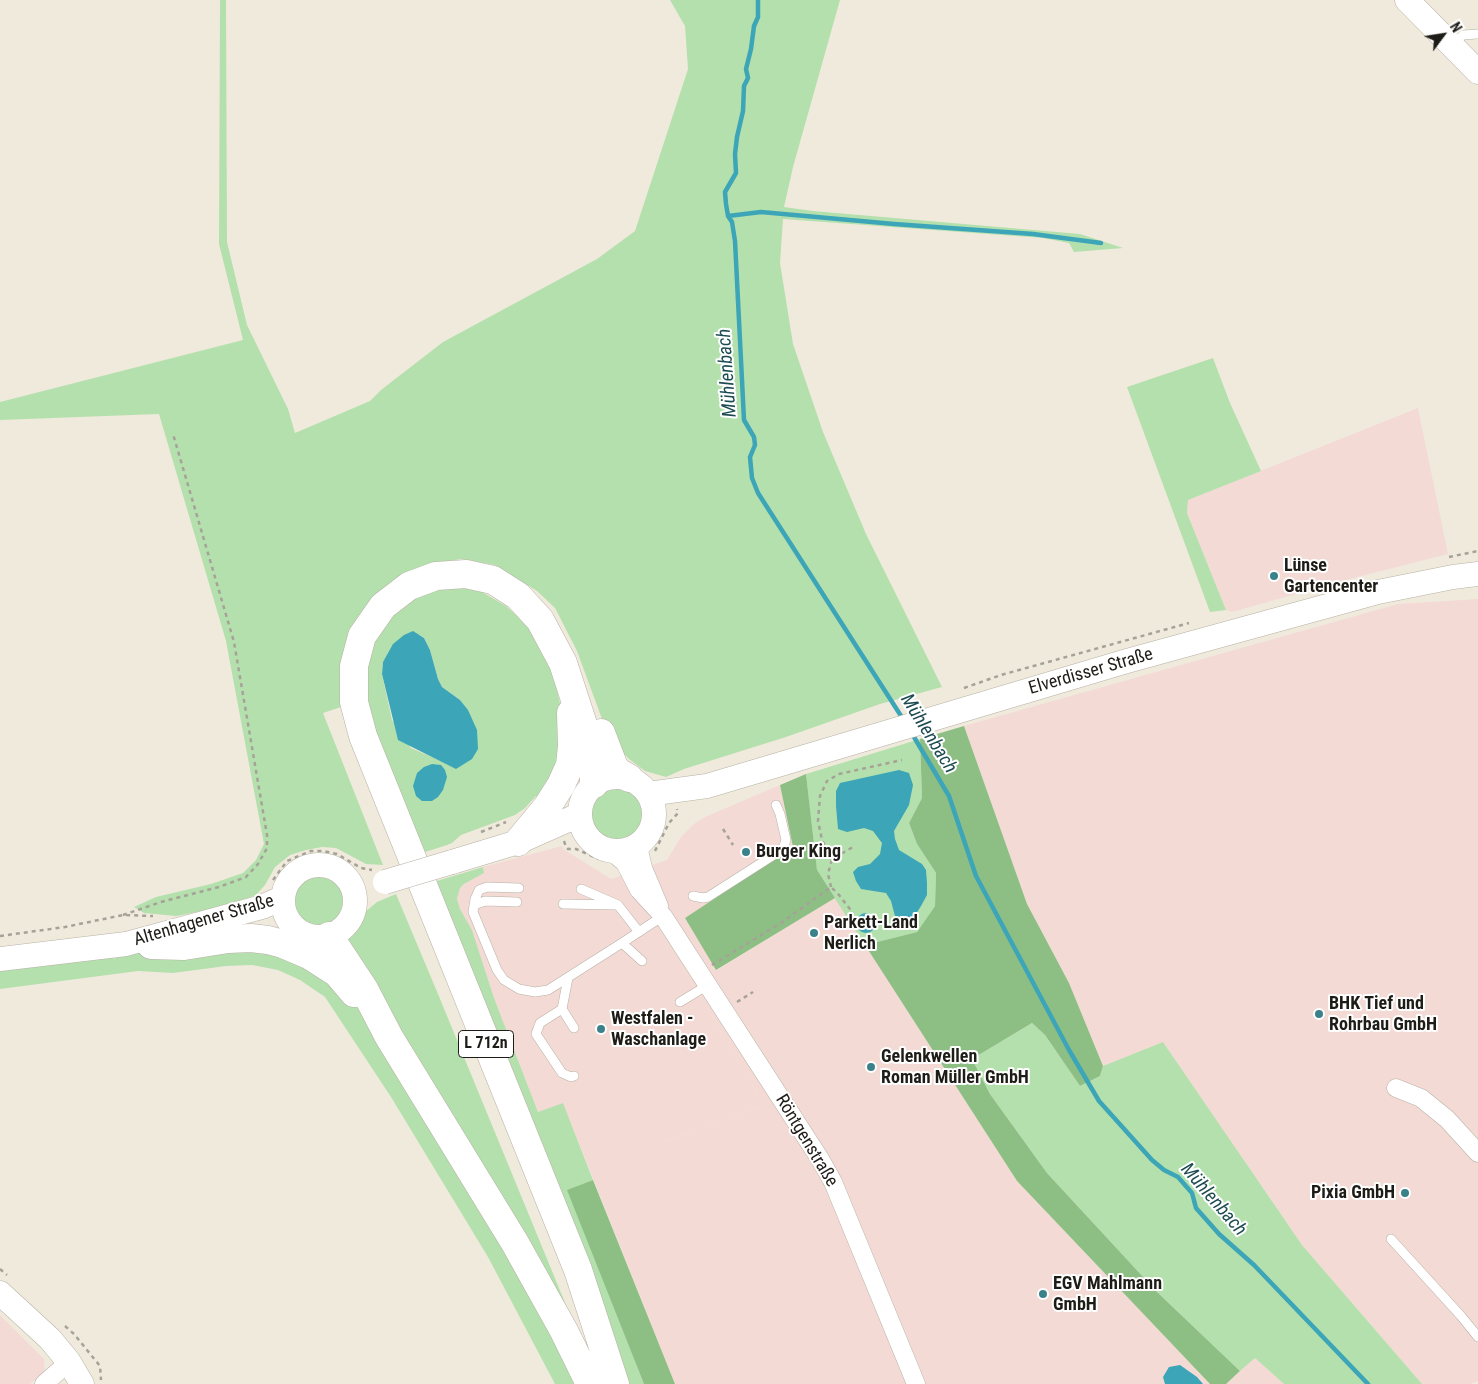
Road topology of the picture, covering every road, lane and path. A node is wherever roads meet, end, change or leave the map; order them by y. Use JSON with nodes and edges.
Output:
{"nodes":[{"id":1,"x":1407,"y":0,"type":"edge"},
{"id":2,"x":1478,"y":34,"type":"edge"},
{"id":3,"x":1452,"y":45,"type":"junction"},
{"id":4,"x":1478,"y":72,"type":"edge"},
{"id":5,"x":173,"y":434,"type":"dead end"},
{"id":6,"x":437,"y":564,"type":"dead end"},
{"id":7,"x":1478,"y":574,"type":"edge"},
{"id":8,"x":563,"y":663,"type":"junction"},
{"id":9,"x":902,"y":760,"type":"dead end"},
{"id":10,"x":594,"y":784,"type":"junction"},
{"id":11,"x":639,"y":786,"type":"junction"},
{"id":12,"x":707,"y":786,"type":"junction"},
{"id":13,"x":776,"y":805,"type":"dead end"},
{"id":14,"x":655,"y":818,"type":"junction"},
{"id":15,"x":583,"y":825,"type":"junction"},
{"id":16,"x":723,"y":829,"type":"dead end"},
{"id":17,"x":512,"y":832,"type":"junction"},
{"id":18,"x":477,"y":834,"type":"dead end"},
{"id":19,"x":733,"y":845,"type":"dead end"},
{"id":20,"x":638,"y":846,"type":"junction"},
{"id":21,"x":853,"y":847,"type":"dead end"},
{"id":22,"x":612,"y":852,"type":"junction"},
{"id":23,"x":832,"y":859,"type":"junction"},
{"id":24,"x":379,"y":876,"type":"junction"},
{"id":25,"x":347,"y":878,"type":"junction"},
{"id":26,"x":831,"y":887,"type":"junction"},
{"id":27,"x":519,"y":888,"type":"dead end"},
{"id":28,"x":581,"y":889,"type":"dead end"},
{"id":29,"x":693,"y":896,"type":"dead end"},
{"id":30,"x":281,"y":900,"type":"junction"},
{"id":31,"x":516,"y":902,"type":"dead end"},
{"id":32,"x":563,"y":904,"type":"dead end"},
{"id":33,"x":474,"y":905,"type":"junction"},
{"id":34,"x":618,"y":905,"type":"junction"},
{"id":35,"x":354,"y":908,"type":"junction"},
{"id":36,"x":853,"y":913,"type":"dead end"},
{"id":37,"x":123,"y":915,"type":"junction"},
{"id":38,"x":159,"y":916,"type":"dead end"},
{"id":39,"x":663,"y":916,"type":"junction"},
{"id":40,"x":638,"y":932,"type":"junction"},
{"id":41,"x":0,"y":936,"type":"edge"},
{"id":42,"x":329,"y":936,"type":"junction"},
{"id":43,"x":622,"y":943,"type":"junction"},
{"id":44,"x":138,"y":944,"type":"junction"},
{"id":45,"x":0,"y":959,"type":"edge"},
{"id":46,"x":642,"y":961,"type":"dead end"},
{"id":47,"x":568,"y":978,"type":"junction"},
{"id":48,"x":704,"y":978,"type":"junction"},
{"id":49,"x":680,"y":1002,"type":"dead end"},
{"id":50,"x":562,"y":1009,"type":"junction"},
{"id":51,"x":574,"y":1028,"type":"dead end"},
{"id":52,"x":389,"y":1037,"type":"junction"},
{"id":53,"x":574,"y":1076,"type":"dead end"},
{"id":54,"x":1396,"y":1088,"type":"dead end"},
{"id":55,"x":1478,"y":1153,"type":"edge"},
{"id":56,"x":1391,"y":1239,"type":"dead end"},
{"id":57,"x":0,"y":1293,"type":"edge"},
{"id":58,"x":1478,"y":1337,"type":"edge"},
{"id":59,"x":77,"y":1355,"type":"junction"},
{"id":60,"x":44,"y":1384,"type":"edge"},
{"id":61,"x":82,"y":1384,"type":"edge"},
{"id":62,"x":102,"y":1384,"type":"edge"},
{"id":63,"x":590,"y":1384,"type":"edge"},
{"id":64,"x":615,"y":1384,"type":"edge"},
{"id":65,"x":916,"y":1384,"type":"edge"}],
"edges":[{"from":1,"to":3,"type":"main road"},
{"from":2,"to":3,"type":"lane"},
{"from":3,"to":4,"type":"main road"},
{"from":5,"to":37,"type":"path"},
{"from":6,"to":11,"type":"main road"},
{"from":7,"to":12,"type":"main road","name":"Elverdisser Straße"},
{"from":8,"to":10,"type":"main road"},
{"from":8,"to":17,"type":"main road"},
{"from":8,"to":64,"type":"main road","number":"L 712n"},
{"from":9,"to":23,"type":"path"},
{"from":10,"to":11,"type":"main road"},
{"from":10,"to":15,"type":"main road"},
{"from":11,"to":12,"type":"main road","name":"Elverdisser Straße"},
{"from":11,"to":14,"type":"main road"},
{"from":12,"to":14,"type":"main road","name":"Elverdisser Straße"},
{"from":13,"to":29,"type":"lane"},
{"from":14,"to":20,"type":"main road"},
{"from":15,"to":17,"type":"main road"},
{"from":15,"to":22,"type":"main road"},
{"from":16,"to":19,"type":"path"},
{"from":17,"to":18,"type":"path"},
{"from":17,"to":24,"type":"main road","bridge":true},
{"from":20,"to":22,"type":"main road"},
{"from":20,"to":39,"type":"street","name":"Röntgenstraße"},
{"from":21,"to":23,"type":"path"},
{"from":22,"to":39,"type":"street","name":"Röntgenstraße"},
{"from":23,"to":26,"type":"path"},
{"from":24,"to":25,"type":"main road"},
{"from":24,"to":30,"type":"path"},
{"from":24,"to":35,"type":"main road"},
{"from":25,"to":30,"type":"main road"},
{"from":25,"to":35,"type":"main road"},
{"from":26,"to":36,"type":"path"},
{"from":26,"to":48,"type":"path"},
{"from":27,"to":33,"type":"lane"},
{"from":28,"to":34,"type":"lane"},
{"from":30,"to":42,"type":"main road"},
{"from":30,"to":44,"type":"main road","name":"Altenhagener Straße"},
{"from":31,"to":33,"type":"lane"},
{"from":32,"to":34,"type":"lane"},
{"from":33,"to":47,"type":"lane"},
{"from":34,"to":40,"type":"lane"},
{"from":35,"to":42,"type":"main road"},
{"from":37,"to":38,"type":"path"},
{"from":37,"to":41,"type":"path"},
{"from":39,"to":40,"type":"lane"},
{"from":39,"to":48,"type":"street","name":"Röntgenstraße"},
{"from":40,"to":43,"type":"lane"},
{"from":42,"to":52,"type":"main road"},
{"from":43,"to":46,"type":"lane"},
{"from":43,"to":47,"type":"lane"},
{"from":44,"to":45,"type":"main road","name":"Altenhagener Straße"},
{"from":44,"to":52,"type":"main road"},
{"from":47,"to":50,"type":"lane"},
{"from":48,"to":49,"type":"lane"},
{"from":48,"to":65,"type":"street","name":"Röntgenstraße"},
{"from":50,"to":51,"type":"lane"},
{"from":50,"to":53,"type":"lane"},
{"from":52,"to":63,"type":"main road"},
{"from":54,"to":55,"type":"street"},
{"from":56,"to":58,"type":"lane"},
{"from":57,"to":59,"type":"main road"},
{"from":59,"to":60,"type":"street"},
{"from":59,"to":61,"type":"main road"},
{"from":59,"to":62,"type":"path"}]}
